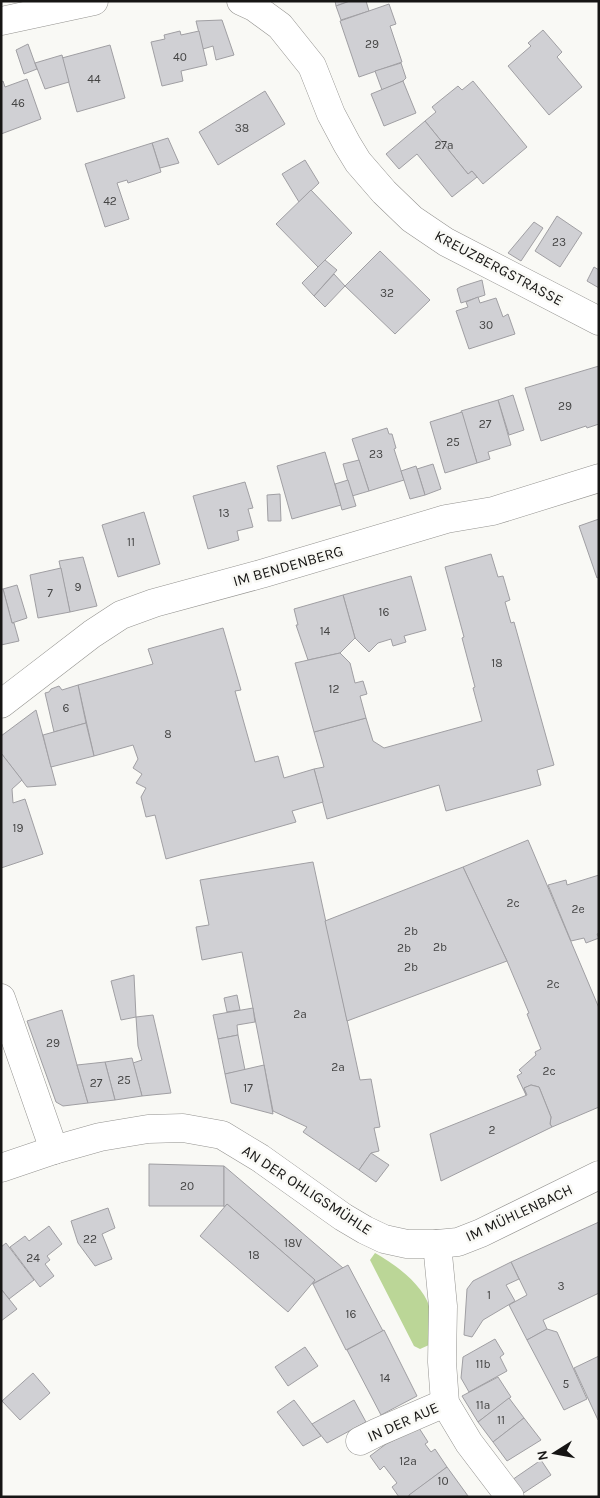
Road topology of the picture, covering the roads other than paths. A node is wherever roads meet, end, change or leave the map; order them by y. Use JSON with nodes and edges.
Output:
{"nodes":[{"id":1,"x":94,"y":1,"type":"edge"},
{"id":2,"x":241,"y":1,"type":"edge"},
{"id":3,"x":1,"y":21,"type":"edge"},
{"id":4,"x":599,"y":321,"type":"edge"},
{"id":5,"x":599,"y":478,"type":"edge"},
{"id":6,"x":1,"y":704,"type":"edge"},
{"id":7,"x":1,"y":998,"type":"edge"},
{"id":8,"x":54,"y":1150,"type":"junction"},
{"id":9,"x":1,"y":1168,"type":"edge"},
{"id":10,"x":599,"y":1175,"type":"edge"},
{"id":11,"x":437,"y":1244,"type":"junction"},
{"id":12,"x":445,"y":1403,"type":"junction"},
{"id":13,"x":360,"y":1441,"type":"dead end"},
{"id":14,"x":510,"y":1497,"type":"edge"}],
"edges":[{"from":1,"to":3,"type":"street"},
{"from":2,"to":4,"type":"street","name":"KREUZBERGSTRASSE"},
{"from":5,"to":6,"type":"street","name":"IM BENDENBERG"},
{"from":7,"to":8,"type":"street"},
{"from":8,"to":9,"type":"street","name":"AN DER OHLIGSMÜHLE"},
{"from":8,"to":11,"type":"street","name":"AN DER OHLIGSMÜHLE"},
{"from":10,"to":11,"type":"street","name":"IM MÜHLENBACH"},
{"from":11,"to":12,"type":"street"},
{"from":12,"to":13,"type":"street","name":"IN DER AUE"},
{"from":12,"to":14,"type":"street"}]}
